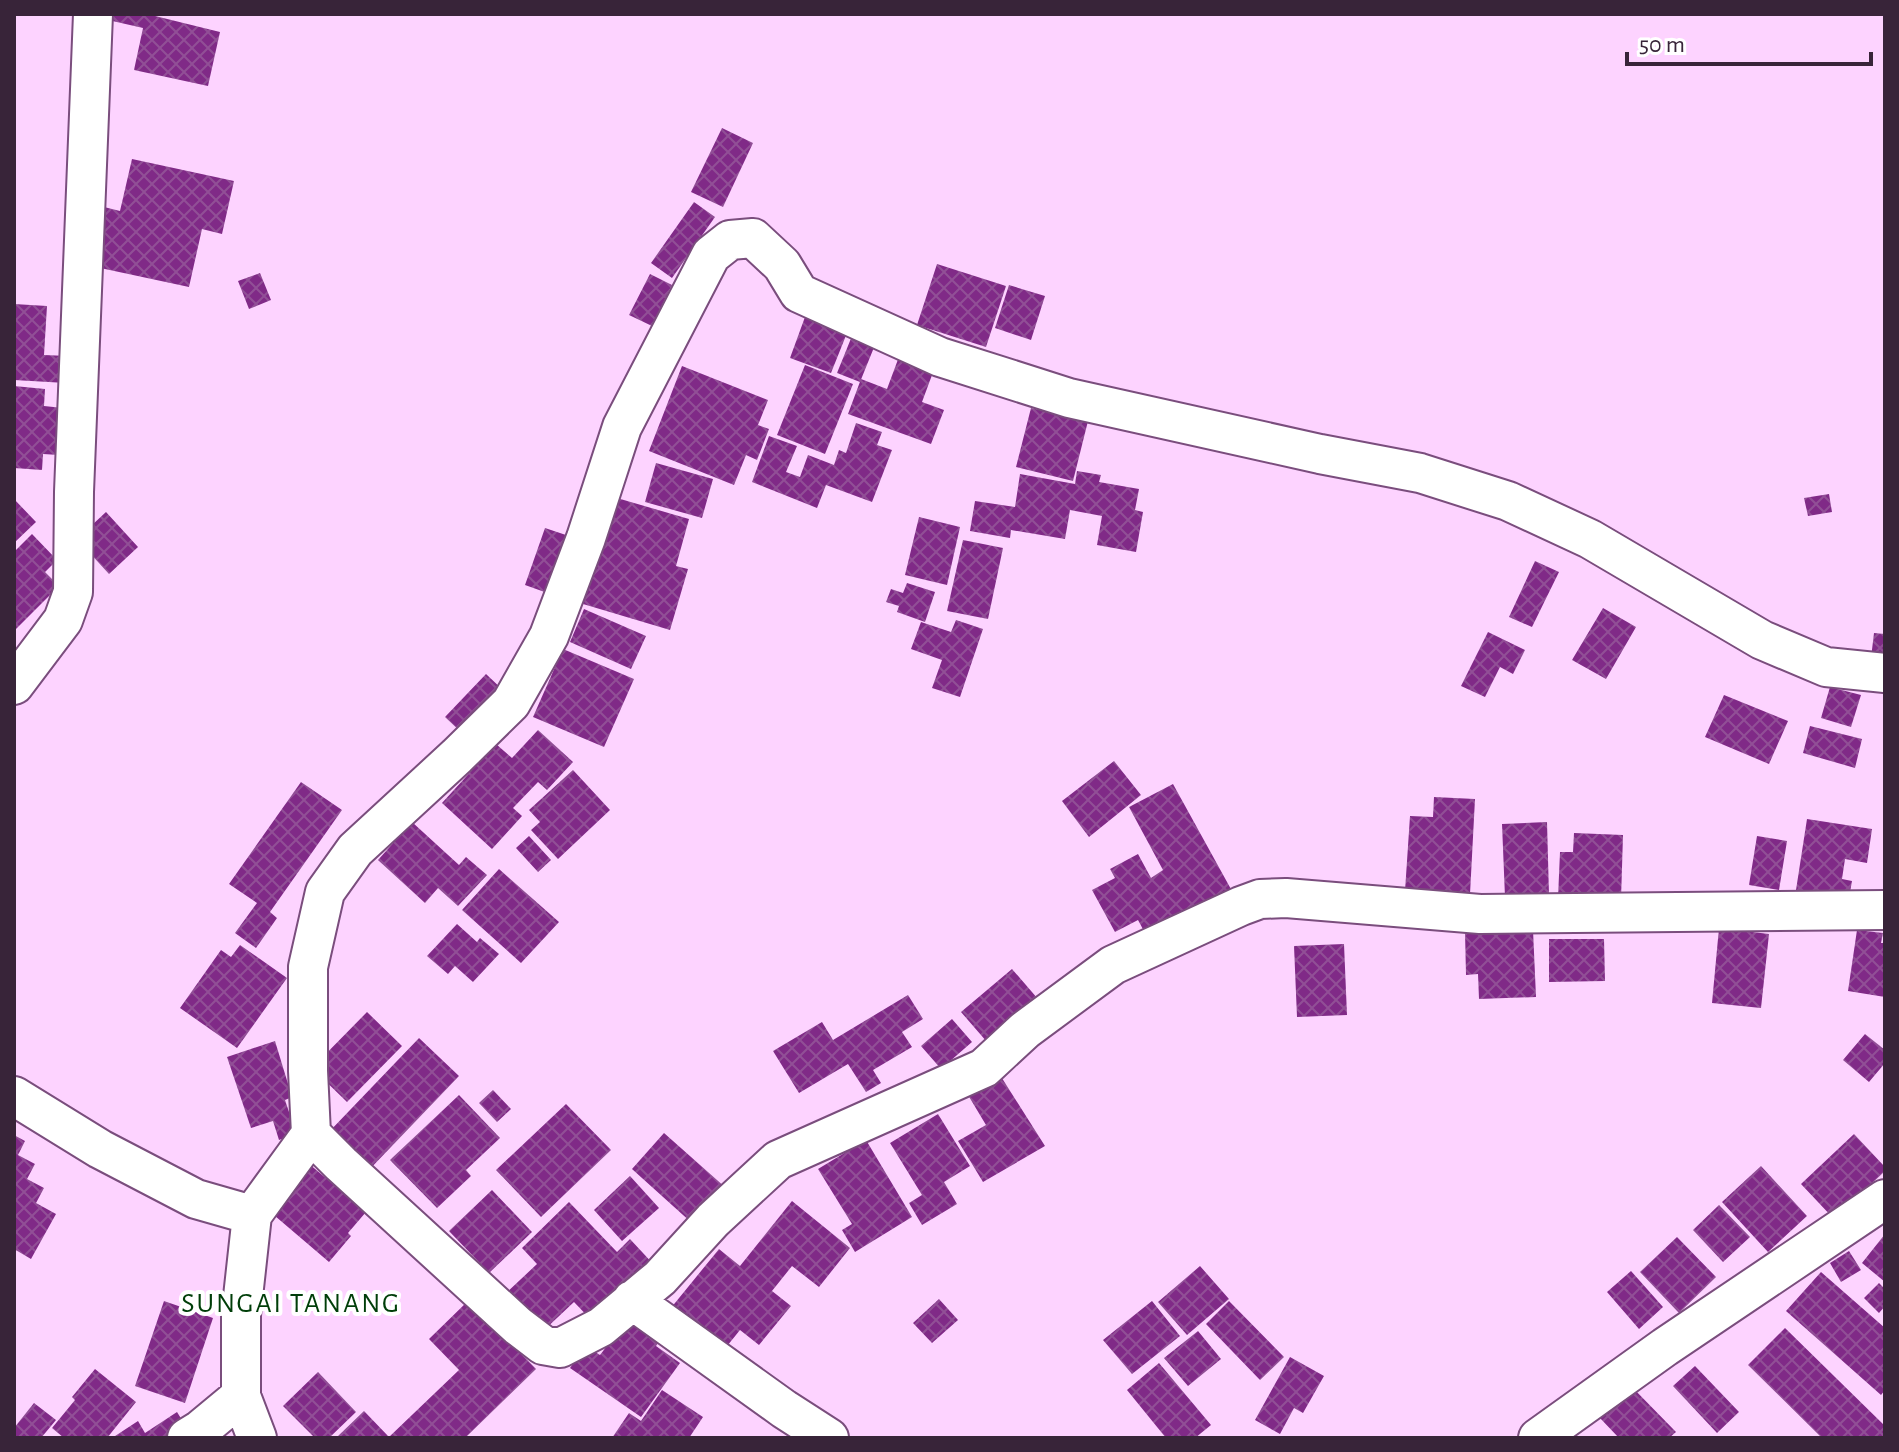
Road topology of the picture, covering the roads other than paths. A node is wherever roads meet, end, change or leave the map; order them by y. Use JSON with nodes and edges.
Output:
{"nodes":[{"id":1,"x":93,"y":14,"type":"edge"},
{"id":2,"x":1885,"y":673,"type":"edge"},
{"id":3,"x":14,"y":685,"type":"edge"},
{"id":4,"x":1885,"y":910,"type":"edge"},
{"id":5,"x":14,"y":1096,"type":"edge"},
{"id":6,"x":311,"y":1134,"type":"junction"},
{"id":7,"x":1885,"y":1199,"type":"edge"},
{"id":8,"x":252,"y":1215,"type":"junction"},
{"id":9,"x":632,"y":1300,"type":"junction"},
{"id":10,"x":241,"y":1396,"type":"junction"},
{"id":11,"x":187,"y":1438,"type":"edge"},
{"id":12,"x":257,"y":1438,"type":"edge"},
{"id":13,"x":829,"y":1438,"type":"edge"},
{"id":14,"x":1538,"y":1438,"type":"edge"}],
"edges":[{"from":1,"to":3,"type":"street"},
{"from":2,"to":6,"type":"street"},
{"from":4,"to":9,"type":"street"},
{"from":5,"to":8,"type":"street"},
{"from":6,"to":8,"type":"street"},
{"from":6,"to":9,"type":"street"},
{"from":7,"to":14,"type":"street"},
{"from":8,"to":10,"type":"street"},
{"from":9,"to":13,"type":"street"},
{"from":10,"to":11,"type":"street"},
{"from":10,"to":12,"type":"street"}]}
